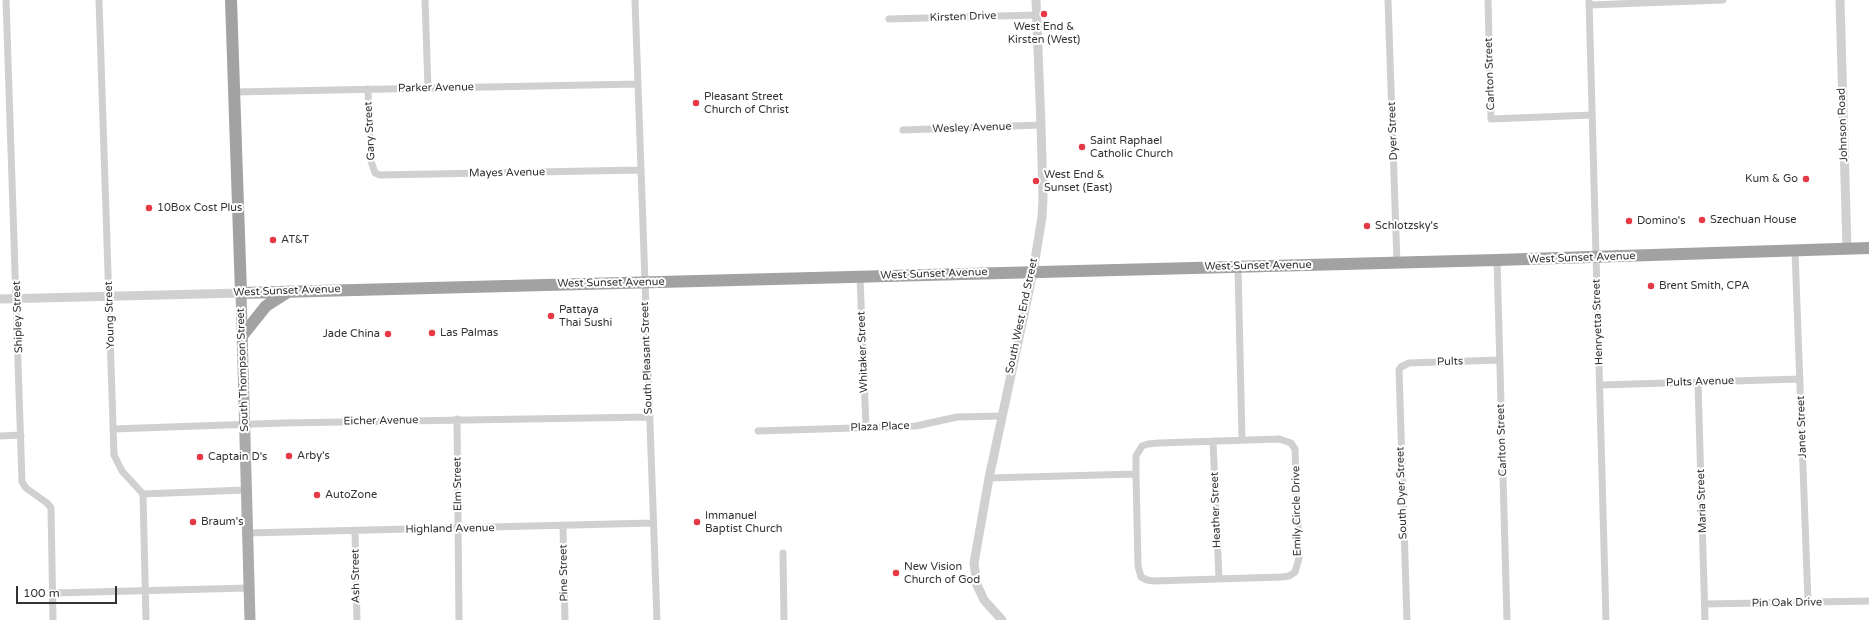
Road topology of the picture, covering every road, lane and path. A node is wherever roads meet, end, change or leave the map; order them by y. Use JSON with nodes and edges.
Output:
{"nodes":[{"id":1,"x":6,"y":0,"type":"edge"},
{"id":2,"x":99,"y":0,"type":"edge"},
{"id":3,"x":231,"y":0,"type":"edge"},
{"id":4,"x":425,"y":0,"type":"edge"},
{"id":5,"x":635,"y":0,"type":"edge"},
{"id":6,"x":1036,"y":0,"type":"edge"},
{"id":7,"x":1388,"y":0,"type":"edge"},
{"id":8,"x":1488,"y":0,"type":"edge"},
{"id":9,"x":1723,"y":0,"type":"edge"},
{"id":10,"x":1840,"y":0,"type":"edge"},
{"id":11,"x":1589,"y":3,"type":"edge"},
{"id":12,"x":1036,"y":15,"type":"junction"},
{"id":13,"x":889,"y":19,"type":"dead end"},
{"id":14,"x":638,"y":84,"type":"junction"},
{"id":15,"x":428,"y":88,"type":"junction"},
{"id":16,"x":368,"y":90,"type":"junction"},
{"id":17,"x":235,"y":92,"type":"junction"},
{"id":18,"x":1592,"y":115,"type":"junction"},
{"id":19,"x":1041,"y":125,"type":"junction"},
{"id":20,"x":903,"y":130,"type":"dead end"},
{"id":21,"x":640,"y":170,"type":"junction"},
{"id":22,"x":375,"y":173,"type":"joint"},
{"id":23,"x":1869,"y":248,"type":"edge"},
{"id":24,"x":1847,"y":249,"type":"junction"},
{"id":25,"x":1795,"y":251,"type":"junction"},
{"id":26,"x":1596,"y":257,"type":"junction"},
{"id":27,"x":1497,"y":260,"type":"junction"},
{"id":28,"x":1397,"y":263,"type":"junction"},
{"id":29,"x":1238,"y":267,"type":"junction"},
{"id":30,"x":1032,"y":272,"type":"junction"},
{"id":31,"x":860,"y":277,"type":"junction"},
{"id":32,"x":644,"y":282,"type":"junction"},
{"id":33,"x":291,"y":291,"type":"junction"},
{"id":34,"x":241,"y":292,"type":"junction"},
{"id":35,"x":110,"y":296,"type":"junction"},
{"id":36,"x":0,"y":299,"type":"edge"},
{"id":37,"x":18,"y":299,"type":"junction"},
{"id":38,"x":242,"y":336,"type":"junction"},
{"id":39,"x":1500,"y":360,"type":"junction"},
{"id":40,"x":1401,"y":366,"type":"joint"},
{"id":41,"x":1800,"y":379,"type":"junction"},
{"id":42,"x":1698,"y":382,"type":"junction"},
{"id":43,"x":1600,"y":386,"type":"junction"},
{"id":44,"x":1002,"y":416,"type":"junction"},
{"id":45,"x":649,"y":417,"type":"junction"},
{"id":46,"x":457,"y":419,"type":"junction"},
{"id":47,"x":245,"y":424,"type":"junction"},
{"id":48,"x":866,"y":427,"type":"junction"},
{"id":49,"x":113,"y":429,"type":"junction"},
{"id":50,"x":758,"y":430,"type":"dead end"},
{"id":51,"x":22,"y":435,"type":"junction"},
{"id":52,"x":0,"y":436,"type":"edge"},
{"id":53,"x":1242,"y":440,"type":"junction"},
{"id":54,"x":1213,"y":441,"type":"junction"},
{"id":55,"x":1136,"y":474,"type":"junction"},
{"id":56,"x":989,"y":478,"type":"junction"},
{"id":57,"x":246,"y":490,"type":"junction"},
{"id":58,"x":143,"y":494,"type":"junction"},
{"id":59,"x":653,"y":523,"type":"junction"},
{"id":60,"x":563,"y":526,"type":"junction"},
{"id":61,"x":458,"y":529,"type":"junction"},
{"id":62,"x":355,"y":531,"type":"junction"},
{"id":63,"x":247,"y":533,"type":"junction"},
{"id":64,"x":783,"y":553,"type":"dead end"},
{"id":65,"x":1219,"y":579,"type":"junction"},
{"id":66,"x":249,"y":588,"type":"junction"},
{"id":67,"x":145,"y":590,"type":"junction"},
{"id":68,"x":53,"y":593,"type":"junction"},
{"id":69,"x":1869,"y":601,"type":"edge"},
{"id":70,"x":1808,"y":602,"type":"junction"},
{"id":71,"x":1705,"y":604,"type":"junction"},
{"id":72,"x":53,"y":620,"type":"edge"},
{"id":73,"x":146,"y":620,"type":"edge"},
{"id":74,"x":250,"y":620,"type":"edge"},
{"id":75,"x":357,"y":620,"type":"edge"},
{"id":76,"x":459,"y":620,"type":"edge"},
{"id":77,"x":565,"y":620,"type":"edge"},
{"id":78,"x":657,"y":620,"type":"edge"},
{"id":79,"x":784,"y":620,"type":"edge"},
{"id":80,"x":1002,"y":620,"type":"edge"},
{"id":81,"x":1407,"y":620,"type":"edge"},
{"id":82,"x":1507,"y":620,"type":"edge"},
{"id":83,"x":1606,"y":620,"type":"edge"},
{"id":84,"x":1705,"y":620,"type":"edge"}],
"edges":[{"from":1,"to":37,"type":"street","name":"Shipley Street"},
{"from":2,"to":35,"type":"street","name":"Young Street"},
{"from":3,"to":17,"type":"highway","name":"South Thompson Street"},
{"from":4,"to":15,"type":"street"},
{"from":5,"to":14,"type":"street","name":"South Pleasant Street"},
{"from":6,"to":12,"type":"street","name":"South West End Street"},
{"from":7,"to":28,"type":"street","name":"Dyer Street"},
{"from":8,"to":18,"type":"street","name":"Carlton Street"},
{"from":9,"to":11,"type":"street"},
{"from":10,"to":24,"type":"street","name":"Johnson Road"},
{"from":11,"to":18,"type":"street","name":"Henryetta Street"},
{"from":12,"to":13,"type":"street","name":"Kirsten Drive"},
{"from":12,"to":19,"type":"street","name":"South West End Street"},
{"from":14,"to":15,"type":"street","name":"Parker Avenue"},
{"from":14,"to":21,"type":"street","name":"South Pleasant Street"},
{"from":15,"to":16,"type":"street","name":"Parker Avenue"},
{"from":16,"to":17,"type":"street","name":"Parker Avenue"},
{"from":16,"to":22,"type":"street","name":"Gary Street"},
{"from":17,"to":34,"type":"highway","name":"South Thompson Street"},
{"from":18,"to":26,"type":"street","name":"Henryetta Street"},
{"from":19,"to":20,"type":"street","name":"Wesley Avenue"},
{"from":19,"to":30,"type":"street","name":"South West End Street"},
{"from":21,"to":22,"type":"street","name":"Mayes Avenue"},
{"from":21,"to":32,"type":"street","name":"South Pleasant Street"},
{"from":23,"to":24,"type":"highway","name":"West Sunset Avenue"},
{"from":24,"to":25,"type":"highway","name":"West Sunset Avenue"},
{"from":25,"to":26,"type":"highway","name":"West Sunset Avenue"},
{"from":25,"to":41,"type":"street","name":"Janet Street"},
{"from":26,"to":27,"type":"highway","name":"West Sunset Avenue"},
{"from":26,"to":43,"type":"street","name":"Henryetta Street"},
{"from":27,"to":28,"type":"highway","name":"West Sunset Avenue"},
{"from":27,"to":39,"type":"street","name":"Carlton Street"},
{"from":28,"to":29,"type":"highway","name":"West Sunset Avenue"},
{"from":29,"to":30,"type":"highway","name":"West Sunset Avenue"},
{"from":29,"to":53,"type":"street"},
{"from":30,"to":31,"type":"highway","name":"West Sunset Avenue"},
{"from":30,"to":44,"type":"street","name":"South West End Street"},
{"from":31,"to":32,"type":"highway","name":"West Sunset Avenue"},
{"from":31,"to":48,"type":"street","name":"Whitaker Street"},
{"from":32,"to":33,"type":"highway","name":"West Sunset Avenue"},
{"from":32,"to":45,"type":"street","name":"South Pleasant Street"},
{"from":33,"to":34,"type":"highway","name":"West Sunset Avenue"},
{"from":33,"to":38,"type":"highway"},
{"from":34,"to":35,"type":"street","name":"West Sunset Avenue"},
{"from":34,"to":38,"type":"main road","name":"South Thompson Street"},
{"from":35,"to":37,"type":"street","name":"West Sunset Avenue"},
{"from":35,"to":49,"type":"street","name":"Young Street"},
{"from":36,"to":37,"type":"street","name":"West Sunset Avenue"},
{"from":37,"to":51,"type":"street","name":"Shipley Street"},
{"from":38,"to":47,"type":"main road","name":"South Thompson Street"},
{"from":39,"to":40,"type":"street","name":"Pults"},
{"from":39,"to":82,"type":"street","name":"Carlton Street"},
{"from":40,"to":81,"type":"street","name":"South Dyer Street"},
{"from":41,"to":42,"type":"street","name":"Pults Avenue"},
{"from":41,"to":70,"type":"street","name":"Janet Street"},
{"from":42,"to":43,"type":"street","name":"Pults Avenue"},
{"from":42,"to":71,"type":"street","name":"Maria Street"},
{"from":43,"to":83,"type":"street","name":"Henryetta Street"},
{"from":44,"to":48,"type":"street","name":"Plaza Place"},
{"from":44,"to":56,"type":"street","name":"South West End Street"},
{"from":45,"to":46,"type":"street","name":"Eicher Avenue"},
{"from":45,"to":59,"type":"street","name":"South Pleasant Street"},
{"from":46,"to":47,"type":"street","name":"Eicher Avenue"},
{"from":46,"to":61,"type":"street","name":"Elm Street"},
{"from":47,"to":49,"type":"street","name":"Eicher Avenue"},
{"from":47,"to":57,"type":"main road","name":"South Thompson Street"},
{"from":48,"to":50,"type":"street","name":"Plaza Place"},
{"from":49,"to":58,"type":"street","name":"Young Street"},
{"from":51,"to":52,"type":"street"},
{"from":51,"to":68,"type":"street","name":"Shipley Street"},
{"from":53,"to":54,"type":"street","name":"Emily Circle Drive"},
{"from":53,"to":65,"type":"street","name":"Emily Circle Drive"},
{"from":54,"to":55,"type":"street","name":"Emily Circle Drive"},
{"from":54,"to":65,"type":"street","name":"Heather Street"},
{"from":55,"to":56,"type":"street"},
{"from":55,"to":65,"type":"street","name":"Emily Circle Drive"},
{"from":56,"to":80,"type":"street","name":"South West End Street"},
{"from":57,"to":58,"type":"street"},
{"from":57,"to":63,"type":"main road","name":"South Thompson Street"},
{"from":58,"to":67,"type":"street"},
{"from":59,"to":60,"type":"street","name":"Highland Avenue"},
{"from":59,"to":78,"type":"street","name":"South Pleasant Street"},
{"from":60,"to":61,"type":"street","name":"Highland Avenue"},
{"from":60,"to":77,"type":"street","name":"Pine Street"},
{"from":61,"to":62,"type":"street","name":"Highland Avenue"},
{"from":61,"to":76,"type":"street","name":"Elm Street"},
{"from":62,"to":63,"type":"street","name":"Highland Avenue"},
{"from":62,"to":75,"type":"street","name":"Ash Street"},
{"from":63,"to":66,"type":"main road","name":"South Thompson Street"},
{"from":64,"to":79,"type":"street"},
{"from":66,"to":67,"type":"street"},
{"from":66,"to":74,"type":"main road","name":"South Thompson Street"},
{"from":67,"to":68,"type":"street"},
{"from":67,"to":73,"type":"street"},
{"from":68,"to":72,"type":"street","name":"Shipley Street"},
{"from":69,"to":70,"type":"street","name":"Pin Oak Drive"},
{"from":70,"to":71,"type":"street","name":"Pin Oak Drive"},
{"from":71,"to":84,"type":"street","name":"Maria Street"}]}
